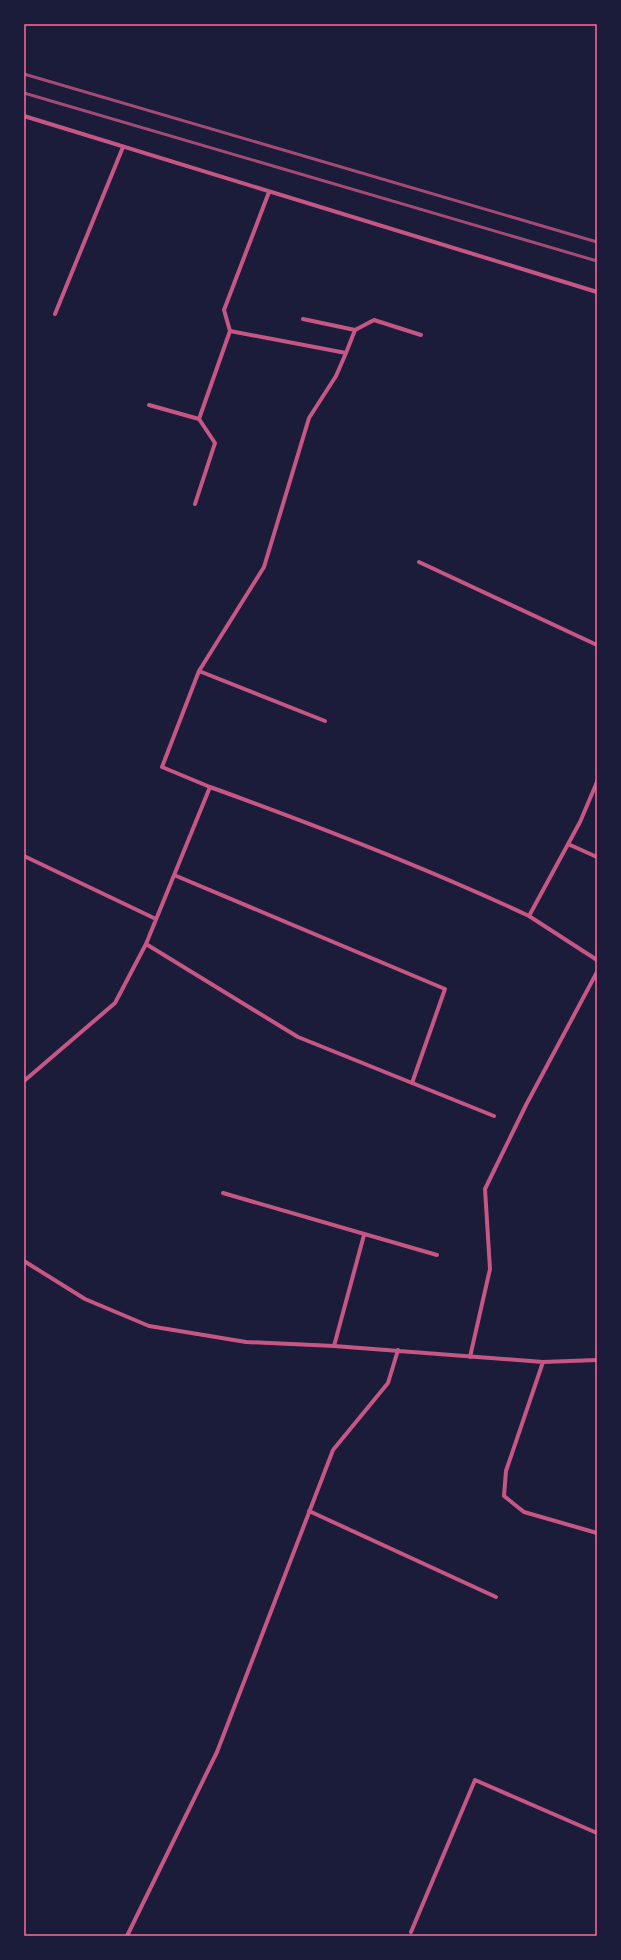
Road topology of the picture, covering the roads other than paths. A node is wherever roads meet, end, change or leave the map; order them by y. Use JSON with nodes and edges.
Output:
{"nodes":[{"id":1,"x":24,"y":116,"type":"edge"},
{"id":2,"x":123,"y":147,"type":"junction"},
{"id":3,"x":269,"y":192,"type":"junction"},
{"id":4,"x":597,"y":292,"type":"edge"},
{"id":5,"x":55,"y":314,"type":"dead end"},
{"id":6,"x":303,"y":319,"type":"dead end"},
{"id":7,"x":355,"y":330,"type":"junction"},
{"id":8,"x":230,"y":331,"type":"junction"},
{"id":9,"x":421,"y":335,"type":"dead end"},
{"id":10,"x":346,"y":353,"type":"junction"},
{"id":11,"x":149,"y":405,"type":"dead end"},
{"id":12,"x":199,"y":419,"type":"junction"},
{"id":13,"x":195,"y":504,"type":"dead end"},
{"id":14,"x":419,"y":562,"type":"dead end"},
{"id":15,"x":597,"y":645,"type":"edge"},
{"id":16,"x":199,"y":671,"type":"junction"},
{"id":17,"x":325,"y":721,"type":"dead end"},
{"id":18,"x":597,"y":782,"type":"edge"},
{"id":19,"x":210,"y":787,"type":"junction"},
{"id":20,"x":568,"y":844,"type":"junction"},
{"id":21,"x":24,"y":856,"type":"edge"},
{"id":22,"x":597,"y":857,"type":"edge"},
{"id":23,"x":174,"y":875,"type":"junction"},
{"id":24,"x":529,"y":916,"type":"junction"},
{"id":25,"x":156,"y":919,"type":"junction"},
{"id":26,"x":146,"y":944,"type":"junction"},
{"id":27,"x":597,"y":960,"type":"edge"},
{"id":28,"x":597,"y":972,"type":"edge"},
{"id":29,"x":24,"y":1081,"type":"edge"},
{"id":30,"x":412,"y":1083,"type":"junction"},
{"id":31,"x":494,"y":1116,"type":"dead end"},
{"id":32,"x":223,"y":1193,"type":"dead end"},
{"id":33,"x":364,"y":1235,"type":"junction"},
{"id":34,"x":437,"y":1255,"type":"dead end"},
{"id":35,"x":24,"y":1261,"type":"edge"},
{"id":36,"x":334,"y":1346,"type":"junction"},
{"id":37,"x":398,"y":1350,"type":"junction"},
{"id":38,"x":470,"y":1357,"type":"junction"},
{"id":39,"x":597,"y":1360,"type":"edge"},
{"id":40,"x":543,"y":1362,"type":"junction"},
{"id":41,"x":309,"y":1511,"type":"junction"},
{"id":42,"x":597,"y":1533,"type":"edge"},
{"id":43,"x":496,"y":1597,"type":"dead end"},
{"id":44,"x":597,"y":1833,"type":"edge"},
{"id":45,"x":411,"y":1932,"type":"dead end"},
{"id":46,"x":127,"y":1936,"type":"edge"}],
"edges":[{"from":1,"to":2,"type":"street"},
{"from":2,"to":3,"type":"street"},
{"from":2,"to":5,"type":"street"},
{"from":3,"to":4,"type":"street"},
{"from":3,"to":8,"type":"street"},
{"from":6,"to":7,"type":"street"},
{"from":7,"to":9,"type":"street"},
{"from":7,"to":10,"type":"street"},
{"from":8,"to":10,"type":"street"},
{"from":8,"to":12,"type":"street"},
{"from":10,"to":16,"type":"street"},
{"from":11,"to":12,"type":"street"},
{"from":12,"to":13,"type":"street"},
{"from":14,"to":15,"type":"street"},
{"from":16,"to":17,"type":"street"},
{"from":16,"to":19,"type":"street"},
{"from":18,"to":20,"type":"street"},
{"from":19,"to":23,"type":"street"},
{"from":19,"to":24,"type":"street"},
{"from":20,"to":22,"type":"street"},
{"from":20,"to":24,"type":"street"},
{"from":21,"to":25,"type":"street"},
{"from":23,"to":25,"type":"street"},
{"from":23,"to":30,"type":"street"},
{"from":24,"to":27,"type":"street"},
{"from":25,"to":26,"type":"street"},
{"from":26,"to":29,"type":"street"},
{"from":26,"to":30,"type":"street"},
{"from":28,"to":38,"type":"street"},
{"from":30,"to":31,"type":"street"},
{"from":32,"to":33,"type":"street"},
{"from":33,"to":34,"type":"street"},
{"from":33,"to":36,"type":"street"},
{"from":35,"to":36,"type":"street"},
{"from":36,"to":37,"type":"street"},
{"from":37,"to":38,"type":"street"},
{"from":37,"to":41,"type":"street"},
{"from":38,"to":40,"type":"street"},
{"from":39,"to":40,"type":"street"},
{"from":40,"to":42,"type":"street"},
{"from":41,"to":43,"type":"street"},
{"from":41,"to":46,"type":"street"},
{"from":44,"to":45,"type":"street"}]}
